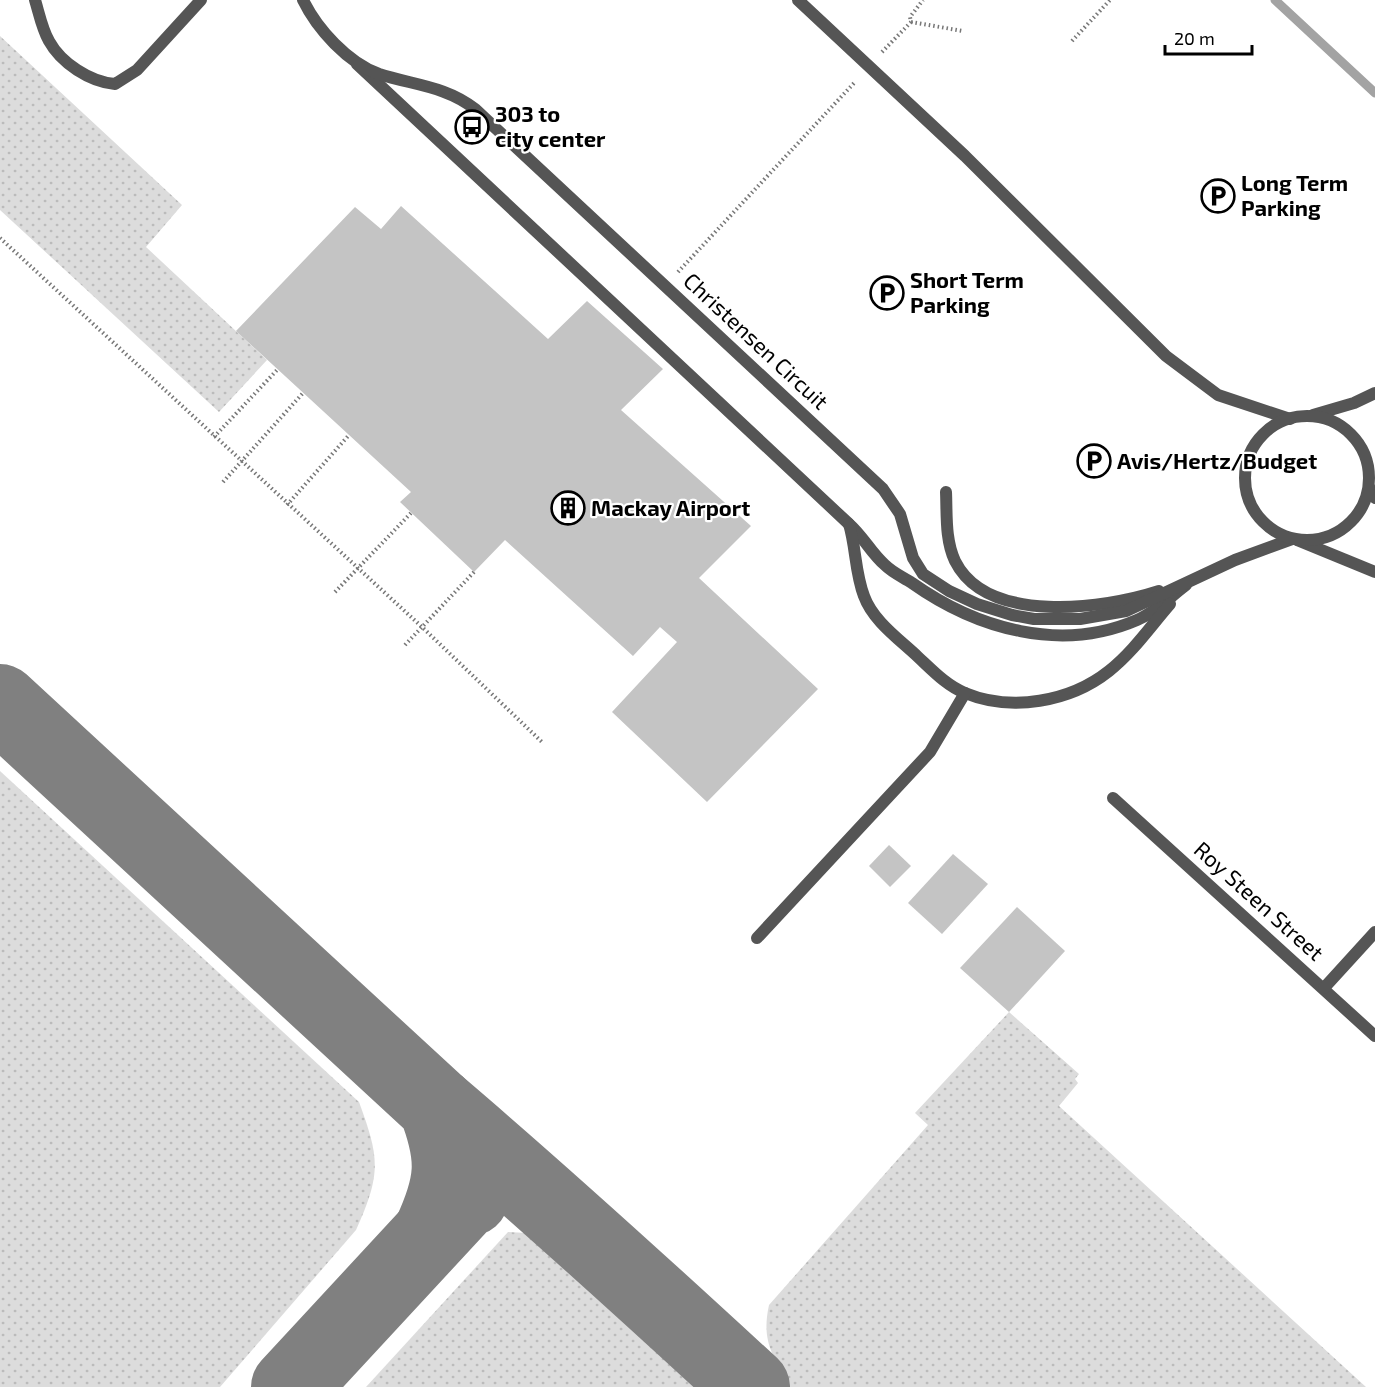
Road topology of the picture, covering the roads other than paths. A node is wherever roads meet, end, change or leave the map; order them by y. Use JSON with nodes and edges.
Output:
{"nodes":[{"id":1,"x":35,"y":0,"type":"edge"},
{"id":2,"x":201,"y":0,"type":"edge"},
{"id":3,"x":303,"y":0,"type":"edge"},
{"id":4,"x":798,"y":0,"type":"edge"},
{"id":5,"x":339,"y":47,"type":"junction"},
{"id":6,"x":1375,"y":393,"type":"edge"},
{"id":7,"x":1309,"y":416,"type":"junction"},
{"id":8,"x":1290,"y":419,"type":"junction"},
{"id":9,"x":1372,"y":483,"type":"edge"},
{"id":10,"x":946,"y":492,"type":"dead end"},
{"id":11,"x":849,"y":524,"type":"junction"},
{"id":12,"x":1294,"y":539,"type":"junction"},
{"id":13,"x":1375,"y":572,"type":"edge"},
{"id":14,"x":1191,"y":581,"type":"junction"},
{"id":15,"x":966,"y":693,"type":"junction"},
{"id":16,"x":1113,"y":798,"type":"dead end"},
{"id":17,"x":1375,"y":932,"type":"edge"},
{"id":18,"x":757,"y":938,"type":"dead end"},
{"id":19,"x":1324,"y":988,"type":"junction"},
{"id":20,"x":1375,"y":1036,"type":"edge"}],
"edges":[{"from":1,"to":2,"type":"street"},
{"from":3,"to":5,"type":"street","name":"Christensen Circuit"},
{"from":4,"to":8,"type":"street"},
{"from":5,"to":11,"type":"street"},
{"from":5,"to":14,"type":"street","name":"Christensen Circuit"},
{"from":6,"to":7,"type":"street"},
{"from":7,"to":8,"type":"street"},
{"from":7,"to":9,"type":"street"},
{"from":8,"to":12,"type":"street"},
{"from":9,"to":12,"type":"street"},
{"from":10,"to":14,"type":"street"},
{"from":11,"to":14,"type":"street"},
{"from":11,"to":15,"type":"street"},
{"from":12,"to":13,"type":"street"},
{"from":12,"to":14,"type":"street"},
{"from":14,"to":15,"type":"street"},
{"from":15,"to":18,"type":"street"},
{"from":16,"to":19,"type":"street","name":"Roy Steen Street"},
{"from":17,"to":19,"type":"street"},
{"from":19,"to":20,"type":"street","name":"Roy Steen Street"}]}
